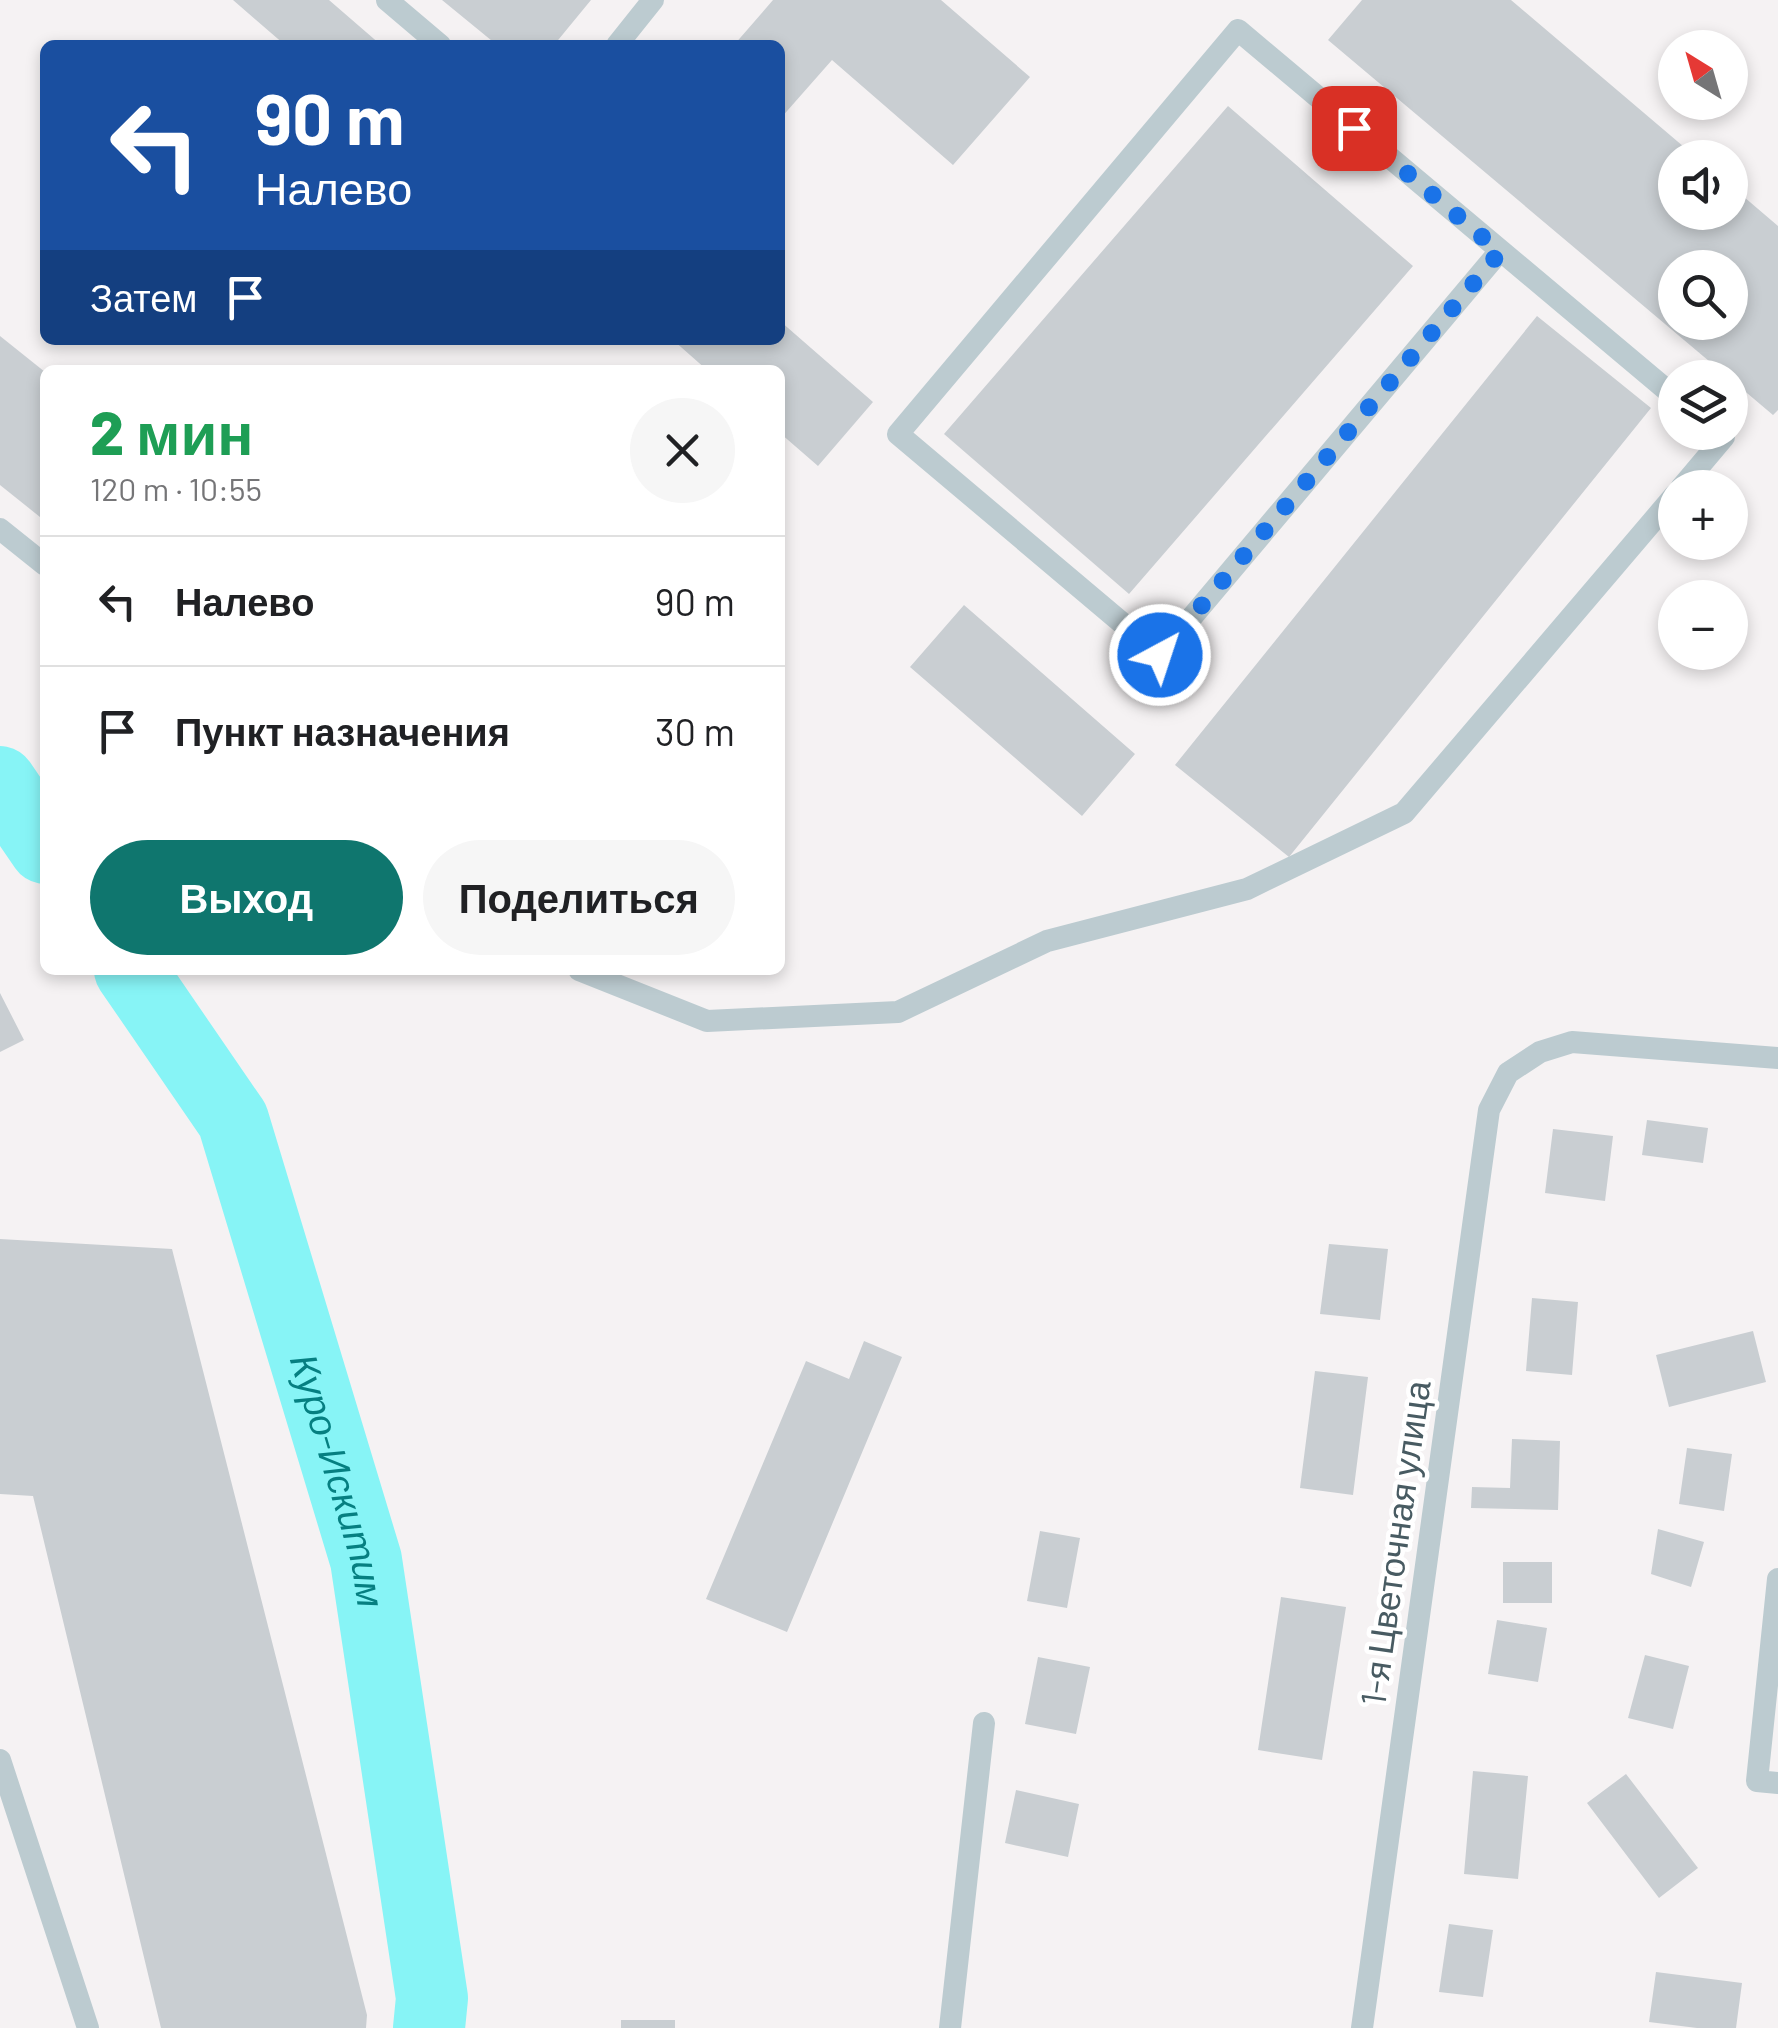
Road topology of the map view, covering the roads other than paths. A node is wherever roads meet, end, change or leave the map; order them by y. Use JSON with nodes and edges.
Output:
{"nodes":[{"id":1,"x":386,"y":0,"type":"edge"},
{"id":2,"x":653,"y":0,"type":"edge"},
{"id":3,"x":434,"y":40,"type":"edge"},
{"id":4,"x":621,"y":40,"type":"edge"},
{"id":5,"x":1500,"y":252,"type":"junction"},
{"id":6,"x":1658,"y":383,"type":"edge"},
{"id":7,"x":1713,"y":450,"type":"edge"},
{"id":8,"x":1696,"y":470,"type":"edge"},
{"id":9,"x":1658,"y":515,"type":"edge"},
{"id":10,"x":0,"y":529,"type":"edge"},
{"id":11,"x":40,"y":561,"type":"edge"},
{"id":12,"x":592,"y":975,"type":"edge"},
{"id":13,"x":1778,"y":1058,"type":"edge"},
{"id":14,"x":1778,"y":1580,"type":"edge"},
{"id":15,"x":984,"y":1724,"type":"dead end"},
{"id":16,"x":0,"y":1760,"type":"edge"},
{"id":17,"x":1768,"y":1782,"type":"edge"},
{"id":18,"x":88,"y":2028,"type":"edge"},
{"id":19,"x":950,"y":2028,"type":"edge"},
{"id":20,"x":1362,"y":2028,"type":"edge"}],
"edges":[{"from":1,"to":3,"type":"lane"},
{"from":2,"to":4,"type":"lane"},
{"from":5,"to":5,"type":"lane"},
{"from":5,"to":6,"type":"lane"},
{"from":7,"to":8,"type":"lane"},
{"from":9,"to":12,"type":"lane"},
{"from":10,"to":11,"type":"lane"},
{"from":13,"to":20,"type":"lane","name":"1-я Цветочная улица"},
{"from":14,"to":17,"type":"lane"},
{"from":15,"to":19,"type":"lane"},
{"from":16,"to":18,"type":"lane"}]}
